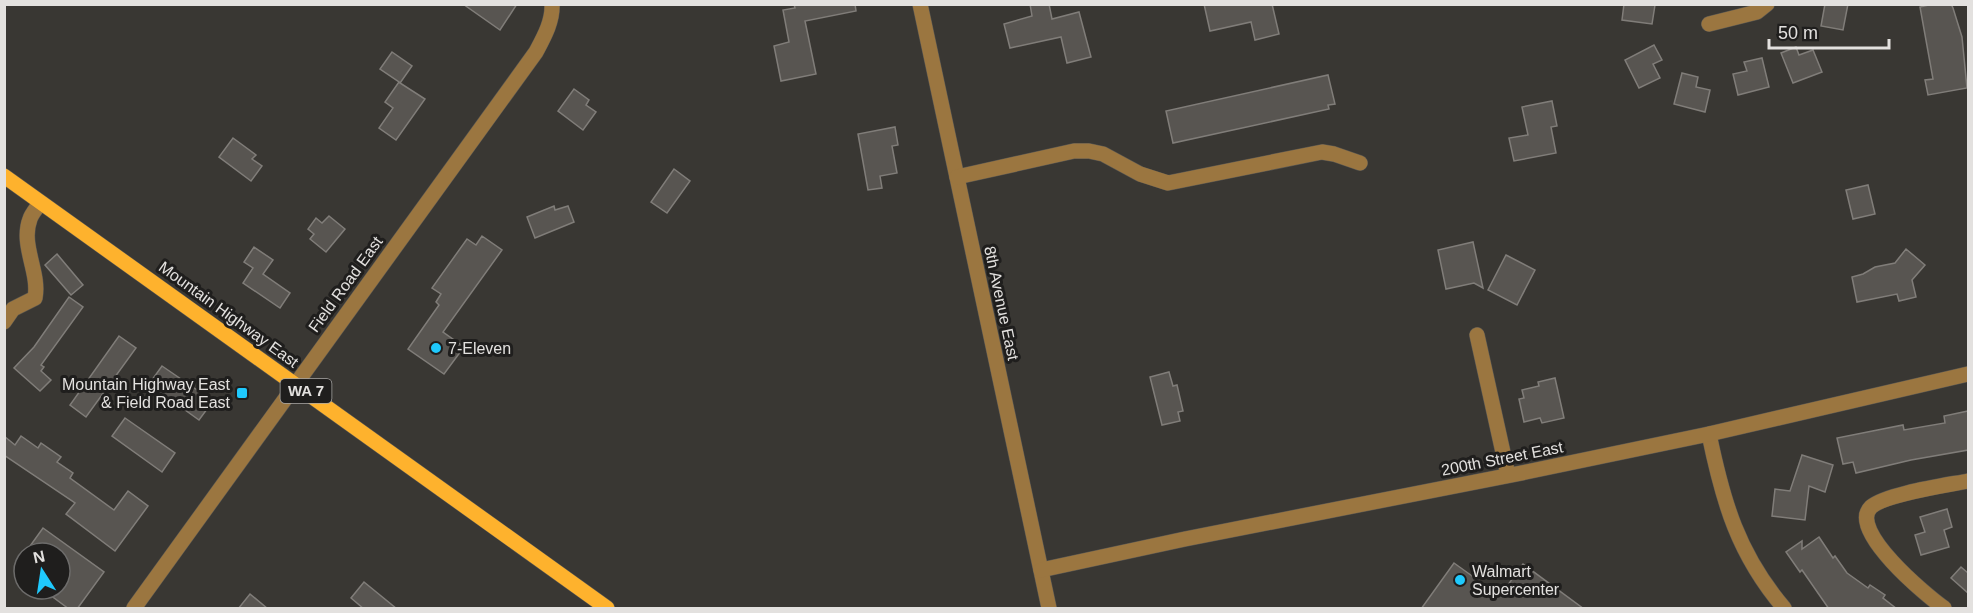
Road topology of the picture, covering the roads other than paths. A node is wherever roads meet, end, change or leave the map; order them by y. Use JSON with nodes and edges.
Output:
{"nodes":[{"id":1,"x":552,"y":4,"type":"edge"},
{"id":2,"x":920,"y":4,"type":"edge"},
{"id":3,"x":1767,"y":4,"type":"edge"},
{"id":4,"x":1709,"y":24,"type":"dead end"},
{"id":5,"x":1360,"y":163,"type":"dead end"},
{"id":6,"x":4,"y":176,"type":"edge"},
{"id":7,"x":957,"y":177,"type":"junction"},
{"id":8,"x":40,"y":203,"type":"junction"},
{"id":9,"x":4,"y":322,"type":"edge"},
{"id":10,"x":1478,"y":335,"type":"dead end"},
{"id":11,"x":1968,"y":374,"type":"edge"},
{"id":12,"x":296,"y":384,"type":"junction"},
{"id":13,"x":1709,"y":434,"type":"junction"},
{"id":14,"x":1508,"y":475,"type":"junction"},
{"id":15,"x":1968,"y":481,"type":"edge"},
{"id":16,"x":1041,"y":570,"type":"junction"},
{"id":17,"x":134,"y":609,"type":"edge"},
{"id":18,"x":607,"y":609,"type":"edge"},
{"id":19,"x":1049,"y":609,"type":"edge"},
{"id":20,"x":1784,"y":609,"type":"edge"},
{"id":21,"x":1944,"y":609,"type":"edge"}],
"edges":[{"from":1,"to":12,"type":"street","name":"Field Road East"},
{"from":2,"to":7,"type":"street","name":"8th Avenue East"},
{"from":3,"to":4,"type":"street"},
{"from":5,"to":7,"type":"street"},
{"from":6,"to":8,"type":"main road","name":"Mountain Highway East","number":"WA 7"},
{"from":7,"to":16,"type":"street","name":"8th Avenue East"},
{"from":8,"to":9,"type":"street"},
{"from":8,"to":12,"type":"main road","name":"Mountain Highway East","number":"WA 7"},
{"from":10,"to":14,"type":"street"},
{"from":11,"to":13,"type":"street","name":"200th Street East"},
{"from":12,"to":17,"type":"street","name":"Field Road East"},
{"from":12,"to":18,"type":"main road","name":"Mountain Highway East","number":"WA 7"},
{"from":13,"to":14,"type":"street","name":"200th Street East"},
{"from":13,"to":20,"type":"street"},
{"from":14,"to":16,"type":"street","name":"200th Street East"},
{"from":15,"to":21,"type":"street"},
{"from":16,"to":19,"type":"street","name":"8th Avenue East"}]}
